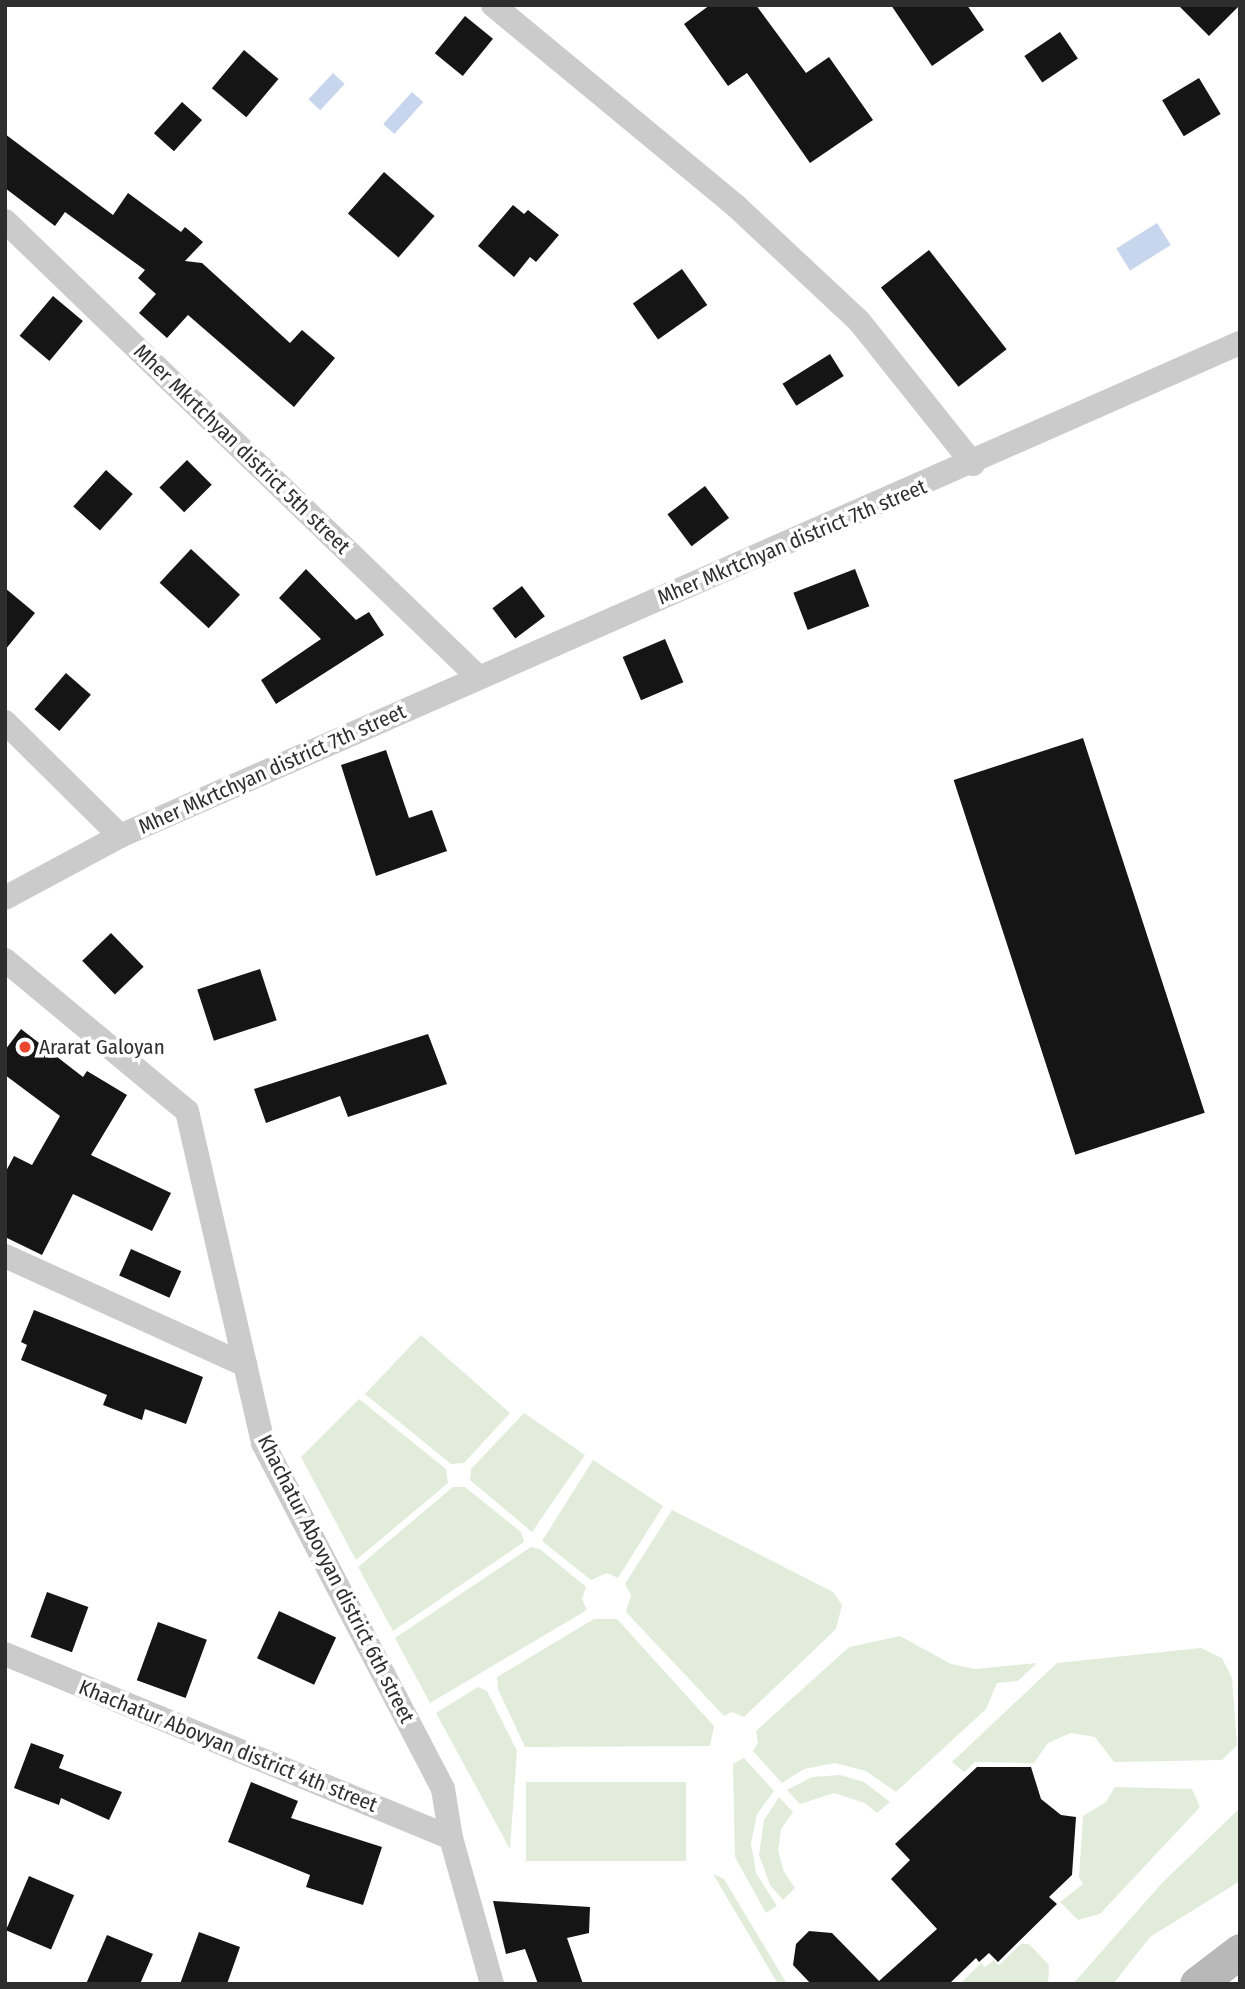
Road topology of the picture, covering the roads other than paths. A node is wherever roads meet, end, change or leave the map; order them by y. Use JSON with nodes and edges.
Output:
{"nodes":[{"id":1,"x":494,"y":5,"type":"edge"},
{"id":2,"x":5,"y":221,"type":"edge"},
{"id":3,"x":1240,"y":343,"type":"edge"},
{"id":4,"x":973,"y":464,"type":"junction"},
{"id":5,"x":478,"y":677,"type":"junction"},
{"id":6,"x":5,"y":722,"type":"edge"},
{"id":7,"x":120,"y":836,"type":"junction"},
{"id":8,"x":5,"y":898,"type":"edge"},
{"id":9,"x":5,"y":960,"type":"edge"},
{"id":10,"x":5,"y":1256,"type":"edge"},
{"id":11,"x":245,"y":1365,"type":"junction"},
{"id":12,"x":5,"y":1654,"type":"edge"},
{"id":13,"x":451,"y":1838,"type":"junction"},
{"id":14,"x":1240,"y":1951,"type":"edge"},
{"id":15,"x":492,"y":1984,"type":"edge"},
{"id":16,"x":1197,"y":1984,"type":"edge"}],
"edges":[{"from":1,"to":4,"type":"street"},
{"from":2,"to":5,"type":"street","name":"Mher Mkrtchyan district 5th street"},
{"from":3,"to":4,"type":"street","name":"Mher Mkrtchyan district 7th street"},
{"from":4,"to":5,"type":"street","name":"Mher Mkrtchyan district 7th street"},
{"from":5,"to":7,"type":"street","name":"Mher Mkrtchyan district 7th street"},
{"from":6,"to":7,"type":"street"},
{"from":7,"to":8,"type":"street","name":"Mher Mkrtchyan district 7th street"},
{"from":9,"to":11,"type":"street","name":"Khachatur Abovyan district 6th street"},
{"from":10,"to":11,"type":"street"},
{"from":11,"to":13,"type":"street","name":"Khachatur Abovyan district 6th street"},
{"from":12,"to":13,"type":"street","name":"Khachatur Abovyan district 4th street"},
{"from":13,"to":15,"type":"street","name":"Khachatur Abovyan district 6th street"},
{"from":14,"to":16,"type":"main road"}]}
